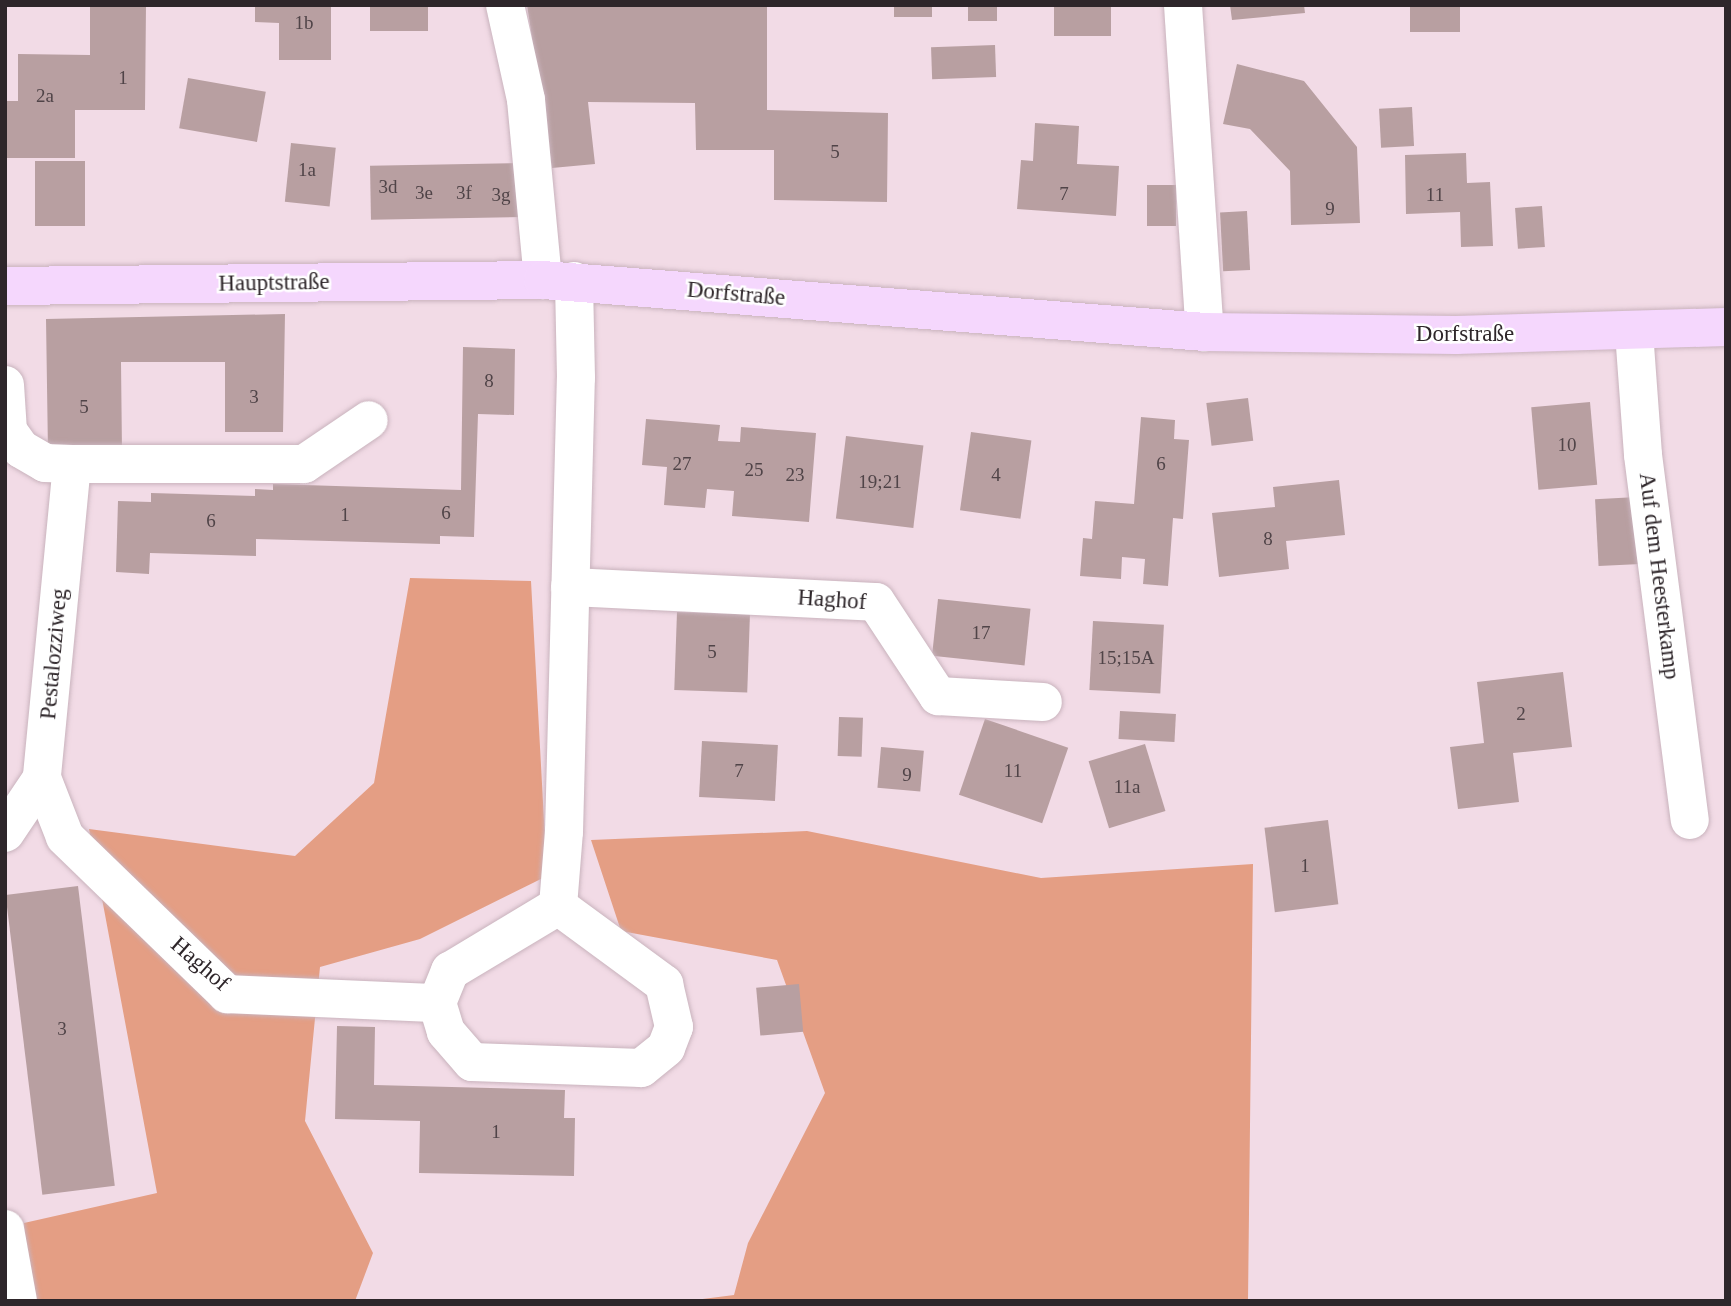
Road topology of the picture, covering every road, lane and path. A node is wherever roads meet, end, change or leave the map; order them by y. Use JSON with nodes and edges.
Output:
{"nodes":[{"id":1,"x":505,"y":5,"type":"edge"},
{"id":2,"x":1183,"y":5,"type":"edge"},
{"id":3,"x":559,"y":281,"type":"junction"},
{"id":4,"x":5,"y":286,"type":"edge"},
{"id":5,"x":1726,"y":327,"type":"edge"},
{"id":6,"x":1205,"y":332,"type":"junction"},
{"id":7,"x":1634,"y":332,"type":"junction"},
{"id":8,"x":5,"y":385,"type":"edge"},
{"id":9,"x":369,"y":421,"type":"dead end"},
{"id":10,"x":72,"y":464,"type":"junction"},
{"id":11,"x":570,"y":587,"type":"junction"},
{"id":12,"x":1044,"y":702,"type":"dead end"},
{"id":13,"x":43,"y":778,"type":"junction"},
{"id":14,"x":1690,"y":820,"type":"dead end"},
{"id":15,"x":5,"y":833,"type":"edge"},
{"id":16,"x":558,"y":906,"type":"junction"},
{"id":17,"x":437,"y":1003,"type":"junction"},
{"id":18,"x":5,"y":1228,"type":"edge"},
{"id":19,"x":18,"y":1301,"type":"edge"}],
"edges":[{"from":1,"to":3,"type":"lane"},
{"from":2,"to":6,"type":"lane"},
{"from":3,"to":4,"type":"main road","name":"Hauptstraße"},
{"from":3,"to":6,"type":"main road","name":"Dorfstraße"},
{"from":3,"to":11,"type":"lane"},
{"from":5,"to":7,"type":"main road","name":"Dorfstraße"},
{"from":6,"to":7,"type":"main road","name":"Dorfstraße"},
{"from":7,"to":14,"type":"lane","name":"Auf dem Heesterkamp"},
{"from":8,"to":10,"type":"lane"},
{"from":9,"to":10,"type":"lane"},
{"from":10,"to":13,"type":"lane","name":"Pestalozziweg"},
{"from":11,"to":12,"type":"lane","name":"Haghof"},
{"from":11,"to":16,"type":"lane"},
{"from":13,"to":15,"type":"lane","name":"Pestalozziweg"},
{"from":13,"to":17,"type":"lane","name":"Haghof"},
{"from":16,"to":17,"type":"lane"},
{"from":16,"to":17,"type":"lane"},
{"from":18,"to":19,"type":"lane"}]}
